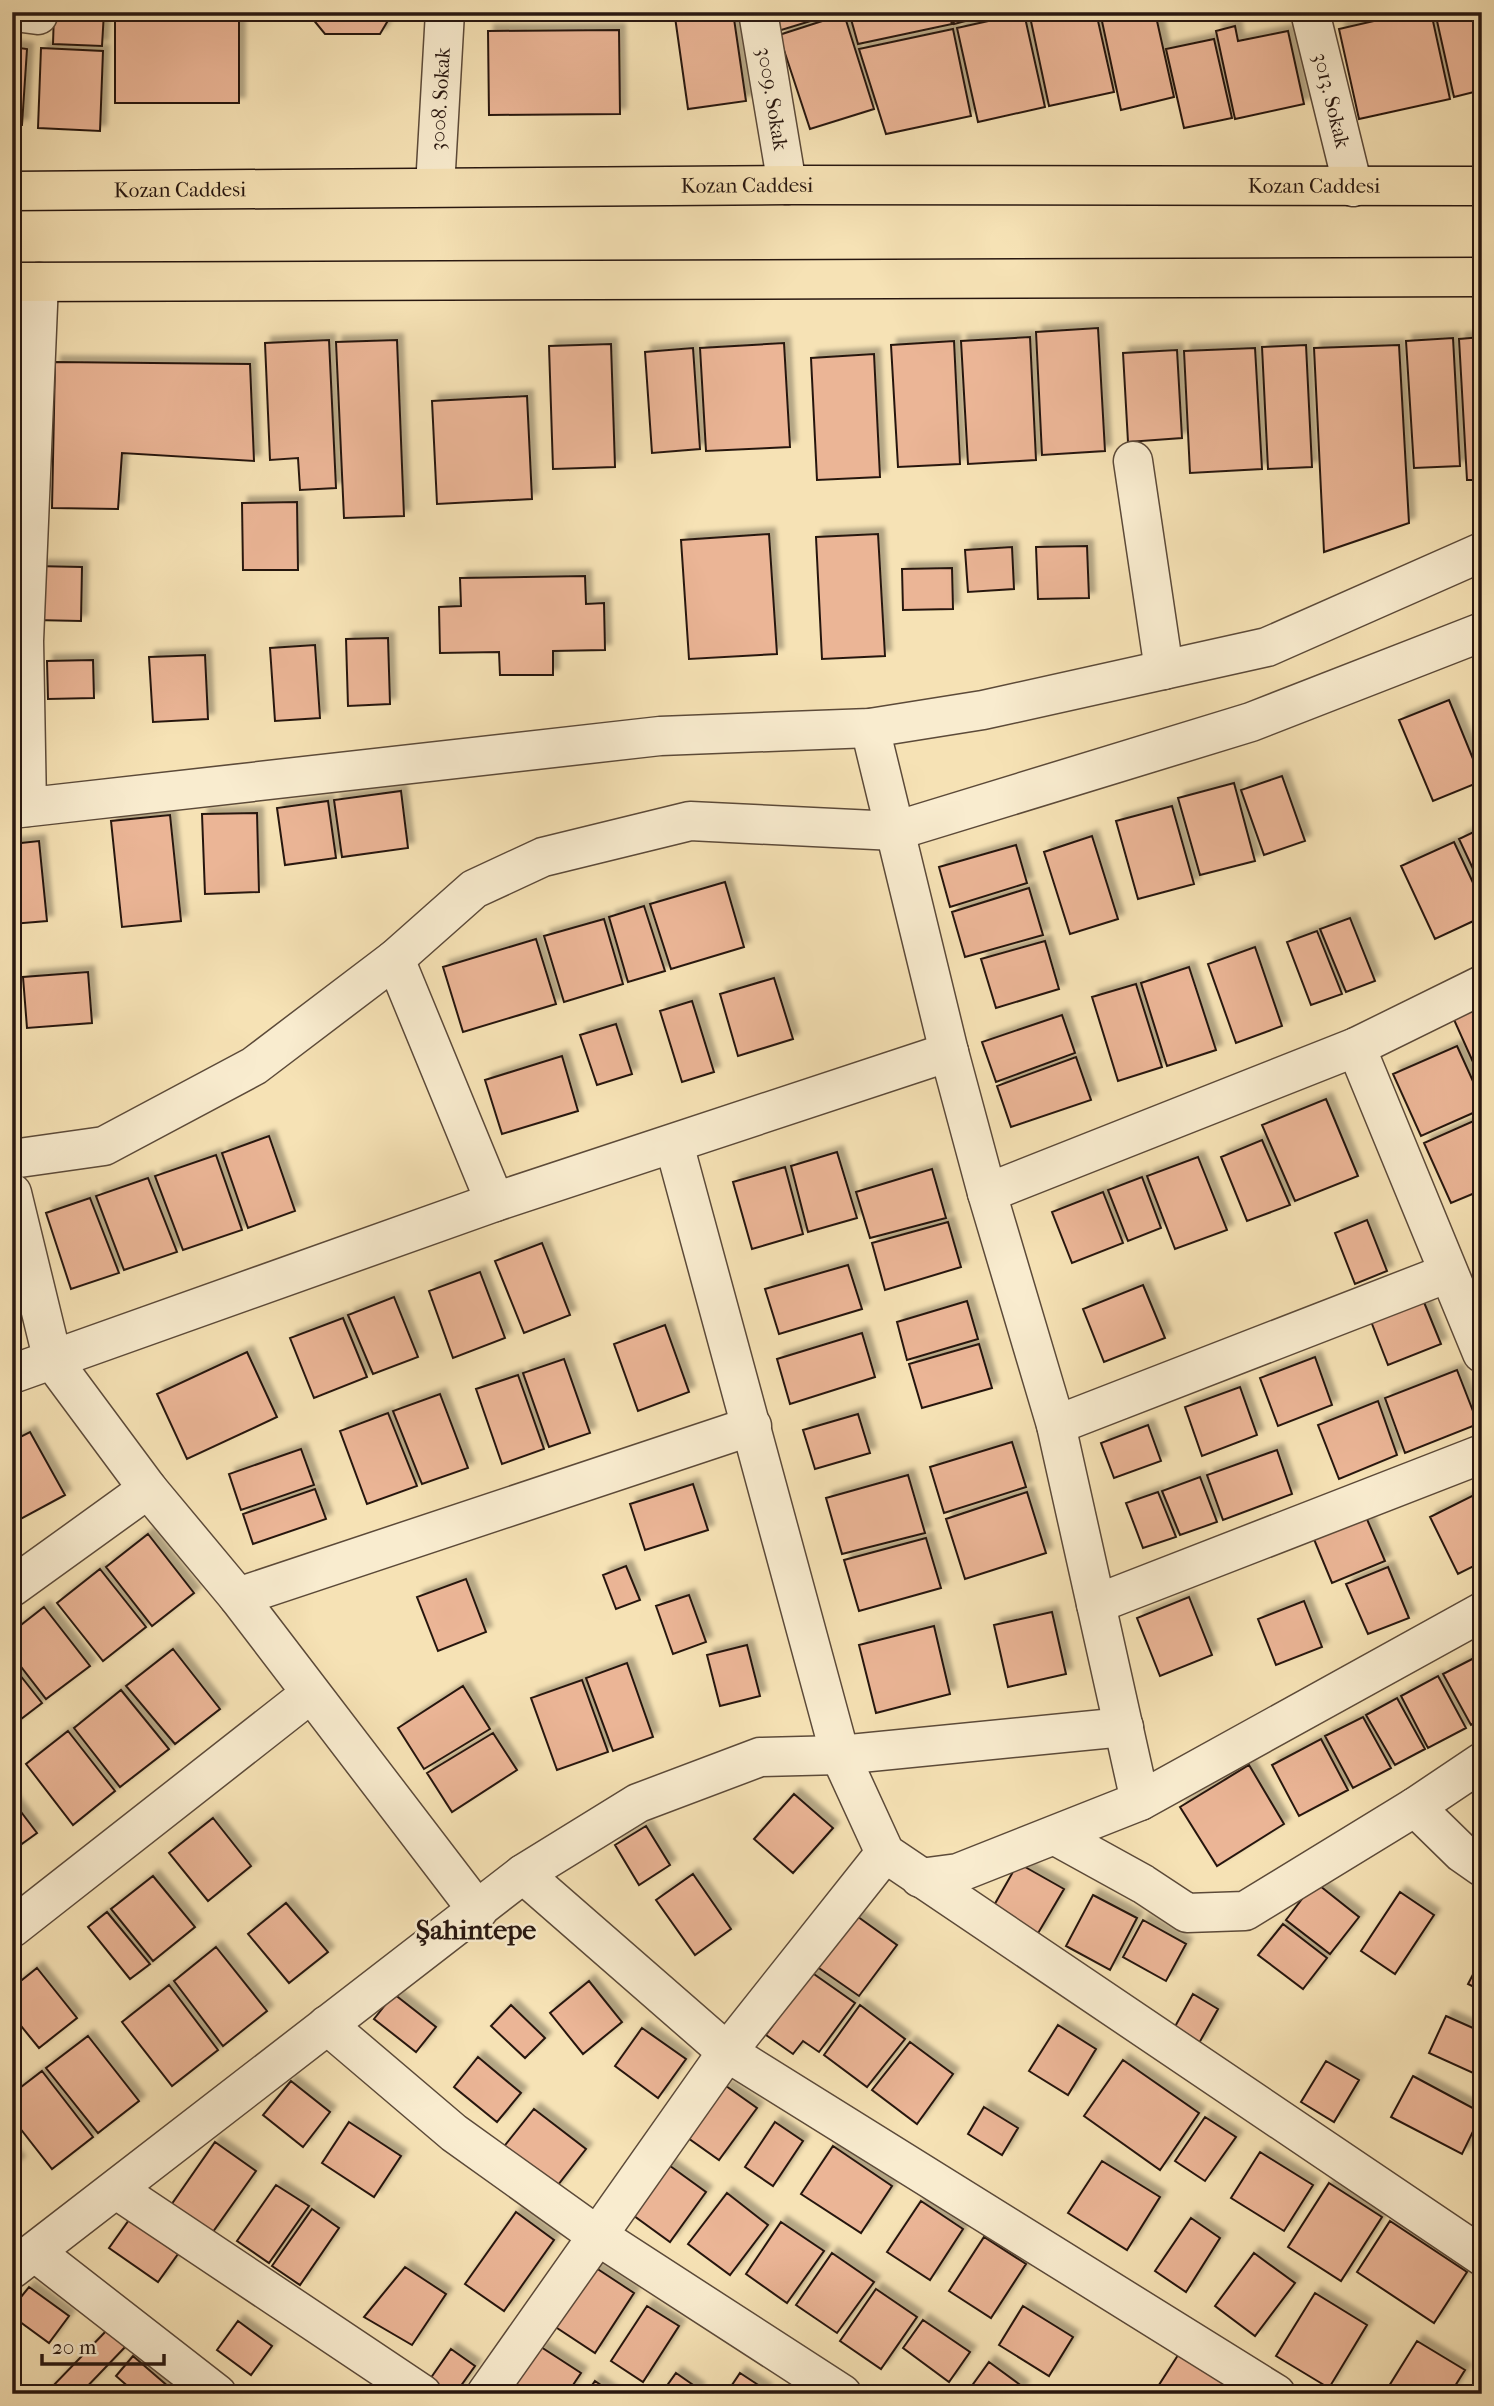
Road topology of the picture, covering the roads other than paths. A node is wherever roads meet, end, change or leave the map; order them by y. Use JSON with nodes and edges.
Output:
{"nodes":[{"id":1,"x":15,"y":12,"type":"edge"},
{"id":2,"x":38,"y":12,"type":"edge"},
{"id":3,"x":445,"y":12,"type":"edge"},
{"id":4,"x":758,"y":12,"type":"edge"},
{"id":5,"x":1310,"y":12,"type":"edge"},
{"id":6,"x":787,"y":185,"type":"junction"},
{"id":7,"x":1482,"y":186,"type":"edge"},
{"id":8,"x":435,"y":187,"type":"junction"},
{"id":9,"x":1353,"y":187,"type":"junction"},
{"id":10,"x":12,"y":191,"type":"edge"},
{"id":11,"x":1482,"y":277,"type":"edge"},
{"id":12,"x":26,"y":282,"type":"edge"},
{"id":13,"x":1133,"y":461,"type":"dead end"},
{"id":14,"x":1482,"y":552,"type":"edge"},
{"id":15,"x":1482,"y":632,"type":"edge"},
{"id":16,"x":18,"y":641,"type":"edge"},
{"id":17,"x":1164,"y":670,"type":"junction"},
{"id":18,"x":870,"y":728,"type":"junction"},
{"id":19,"x":20,"y":808,"type":"edge"},
{"id":20,"x":895,"y":831,"type":"junction"},
{"id":21,"x":395,"y":959,"type":"junction"},
{"id":22,"x":1482,"y":985,"type":"edge"},
{"id":23,"x":1356,"y":1047,"type":"junction"},
{"id":24,"x":949,"y":1052,"type":"junction"},
{"id":25,"x":674,"y":1144,"type":"junction"},
{"id":26,"x":12,"y":1159,"type":"edge"},
{"id":27,"x":12,"y":1193,"type":"edge"},
{"id":28,"x":987,"y":1193,"type":"junction"},
{"id":29,"x":495,"y":1202,"type":"junction"},
{"id":30,"x":1448,"y":1273,"type":"junction"},
{"id":31,"x":1482,"y":1353,"type":"edge"},
{"id":32,"x":53,"y":1362,"type":"junction"},
{"id":33,"x":12,"y":1374,"type":"edge"},
{"id":34,"x":1056,"y":1424,"type":"junction"},
{"id":35,"x":752,"y":1426,"type":"junction"},
{"id":36,"x":1482,"y":1454,"type":"edge"},
{"id":37,"x":148,"y":1489,"type":"junction"},
{"id":38,"x":12,"y":1587,"type":"edge"},
{"id":39,"x":237,"y":1597,"type":"junction"},
{"id":40,"x":1096,"y":1604,"type":"junction"},
{"id":41,"x":1482,"y":1612,"type":"edge"},
{"id":42,"x":310,"y":1694,"type":"junction"},
{"id":43,"x":1124,"y":1727,"type":"junction"},
{"id":44,"x":840,"y":1755,"type":"junction"},
{"id":45,"x":1482,"y":1762,"type":"edge"},
{"id":46,"x":1140,"y":1801,"type":"junction"},
{"id":47,"x":1415,"y":1807,"type":"junction"},
{"id":48,"x":1056,"y":1836,"type":"junction"},
{"id":49,"x":885,"y":1853,"type":"junction"},
{"id":50,"x":1482,"y":1867,"type":"edge"},
{"id":51,"x":523,"y":1874,"type":"junction"},
{"id":52,"x":920,"y":1878,"type":"junction"},
{"id":53,"x":478,"y":1910,"type":"junction"},
{"id":54,"x":12,"y":1928,"type":"edge"},
{"id":55,"x":327,"y":2025,"type":"junction"},
{"id":56,"x":727,"y":2052,"type":"junction"},
{"id":57,"x":117,"y":2190,"type":"junction"},
{"id":58,"x":595,"y":2234,"type":"junction"},
{"id":59,"x":1478,"y":2246,"type":"edge"},
{"id":60,"x":24,"y":2262,"type":"edge"},
{"id":61,"x":217,"y":2394,"type":"edge"},
{"id":62,"x":422,"y":2394,"type":"edge"},
{"id":63,"x":486,"y":2394,"type":"edge"},
{"id":64,"x":842,"y":2394,"type":"edge"},
{"id":65,"x":1276,"y":2394,"type":"edge"}],
"edges":[{"from":1,"to":2,"type":"street"},
{"from":3,"to":8,"type":"street","name":"3008. Sokak"},
{"from":4,"to":6,"type":"street","name":"3009. Sokak"},
{"from":5,"to":9,"type":"street","name":"3013. Sokak"},
{"from":6,"to":8,"type":"highway","name":"Kozan Caddesi"},
{"from":6,"to":9,"type":"highway","name":"Kozan Caddesi"},
{"from":7,"to":9,"type":"highway","name":"Kozan Caddesi"},
{"from":8,"to":10,"type":"highway","name":"Kozan Caddesi"},
{"from":11,"to":12,"type":"highway"},
{"from":12,"to":16,"type":"street"},
{"from":13,"to":17,"type":"street"},
{"from":14,"to":17,"type":"street"},
{"from":15,"to":20,"type":"street"},
{"from":16,"to":19,"type":"street"},
{"from":17,"to":18,"type":"street"},
{"from":18,"to":19,"type":"street"},
{"from":18,"to":20,"type":"street"},
{"from":20,"to":21,"type":"street"},
{"from":20,"to":24,"type":"street"},
{"from":21,"to":26,"type":"street"},
{"from":21,"to":29,"type":"street"},
{"from":22,"to":23,"type":"street"},
{"from":23,"to":28,"type":"street"},
{"from":23,"to":30,"type":"street"},
{"from":24,"to":25,"type":"street"},
{"from":24,"to":28,"type":"street"},
{"from":25,"to":29,"type":"street"},
{"from":25,"to":35,"type":"street"},
{"from":27,"to":32,"type":"street"},
{"from":28,"to":34,"type":"street"},
{"from":29,"to":32,"type":"street"},
{"from":30,"to":31,"type":"street"},
{"from":30,"to":34,"type":"street"},
{"from":32,"to":33,"type":"street"},
{"from":32,"to":37,"type":"street"},
{"from":34,"to":40,"type":"street"},
{"from":35,"to":39,"type":"street"},
{"from":35,"to":44,"type":"street"},
{"from":36,"to":40,"type":"street"},
{"from":37,"to":38,"type":"street"},
{"from":37,"to":39,"type":"street"},
{"from":39,"to":42,"type":"street"},
{"from":40,"to":43,"type":"street"},
{"from":41,"to":46,"type":"street"},
{"from":42,"to":53,"type":"street"},
{"from":42,"to":54,"type":"street"},
{"from":43,"to":44,"type":"street"},
{"from":43,"to":46,"type":"street"},
{"from":44,"to":49,"type":"street"},
{"from":44,"to":51,"type":"street"},
{"from":45,"to":47,"type":"street"},
{"from":46,"to":48,"type":"street"},
{"from":47,"to":48,"type":"street"},
{"from":47,"to":50,"type":"street"},
{"from":48,"to":52,"type":"street"},
{"from":49,"to":52,"type":"street"},
{"from":49,"to":56,"type":"street"},
{"from":51,"to":53,"type":"street"},
{"from":51,"to":56,"type":"street"},
{"from":52,"to":59,"type":"street"},
{"from":53,"to":55,"type":"street"},
{"from":55,"to":57,"type":"street"},
{"from":55,"to":58,"type":"street"},
{"from":56,"to":58,"type":"street"},
{"from":56,"to":65,"type":"street"},
{"from":57,"to":60,"type":"street"},
{"from":57,"to":62,"type":"street"},
{"from":58,"to":63,"type":"street"},
{"from":58,"to":64,"type":"street"},
{"from":60,"to":61,"type":"street"}]}
